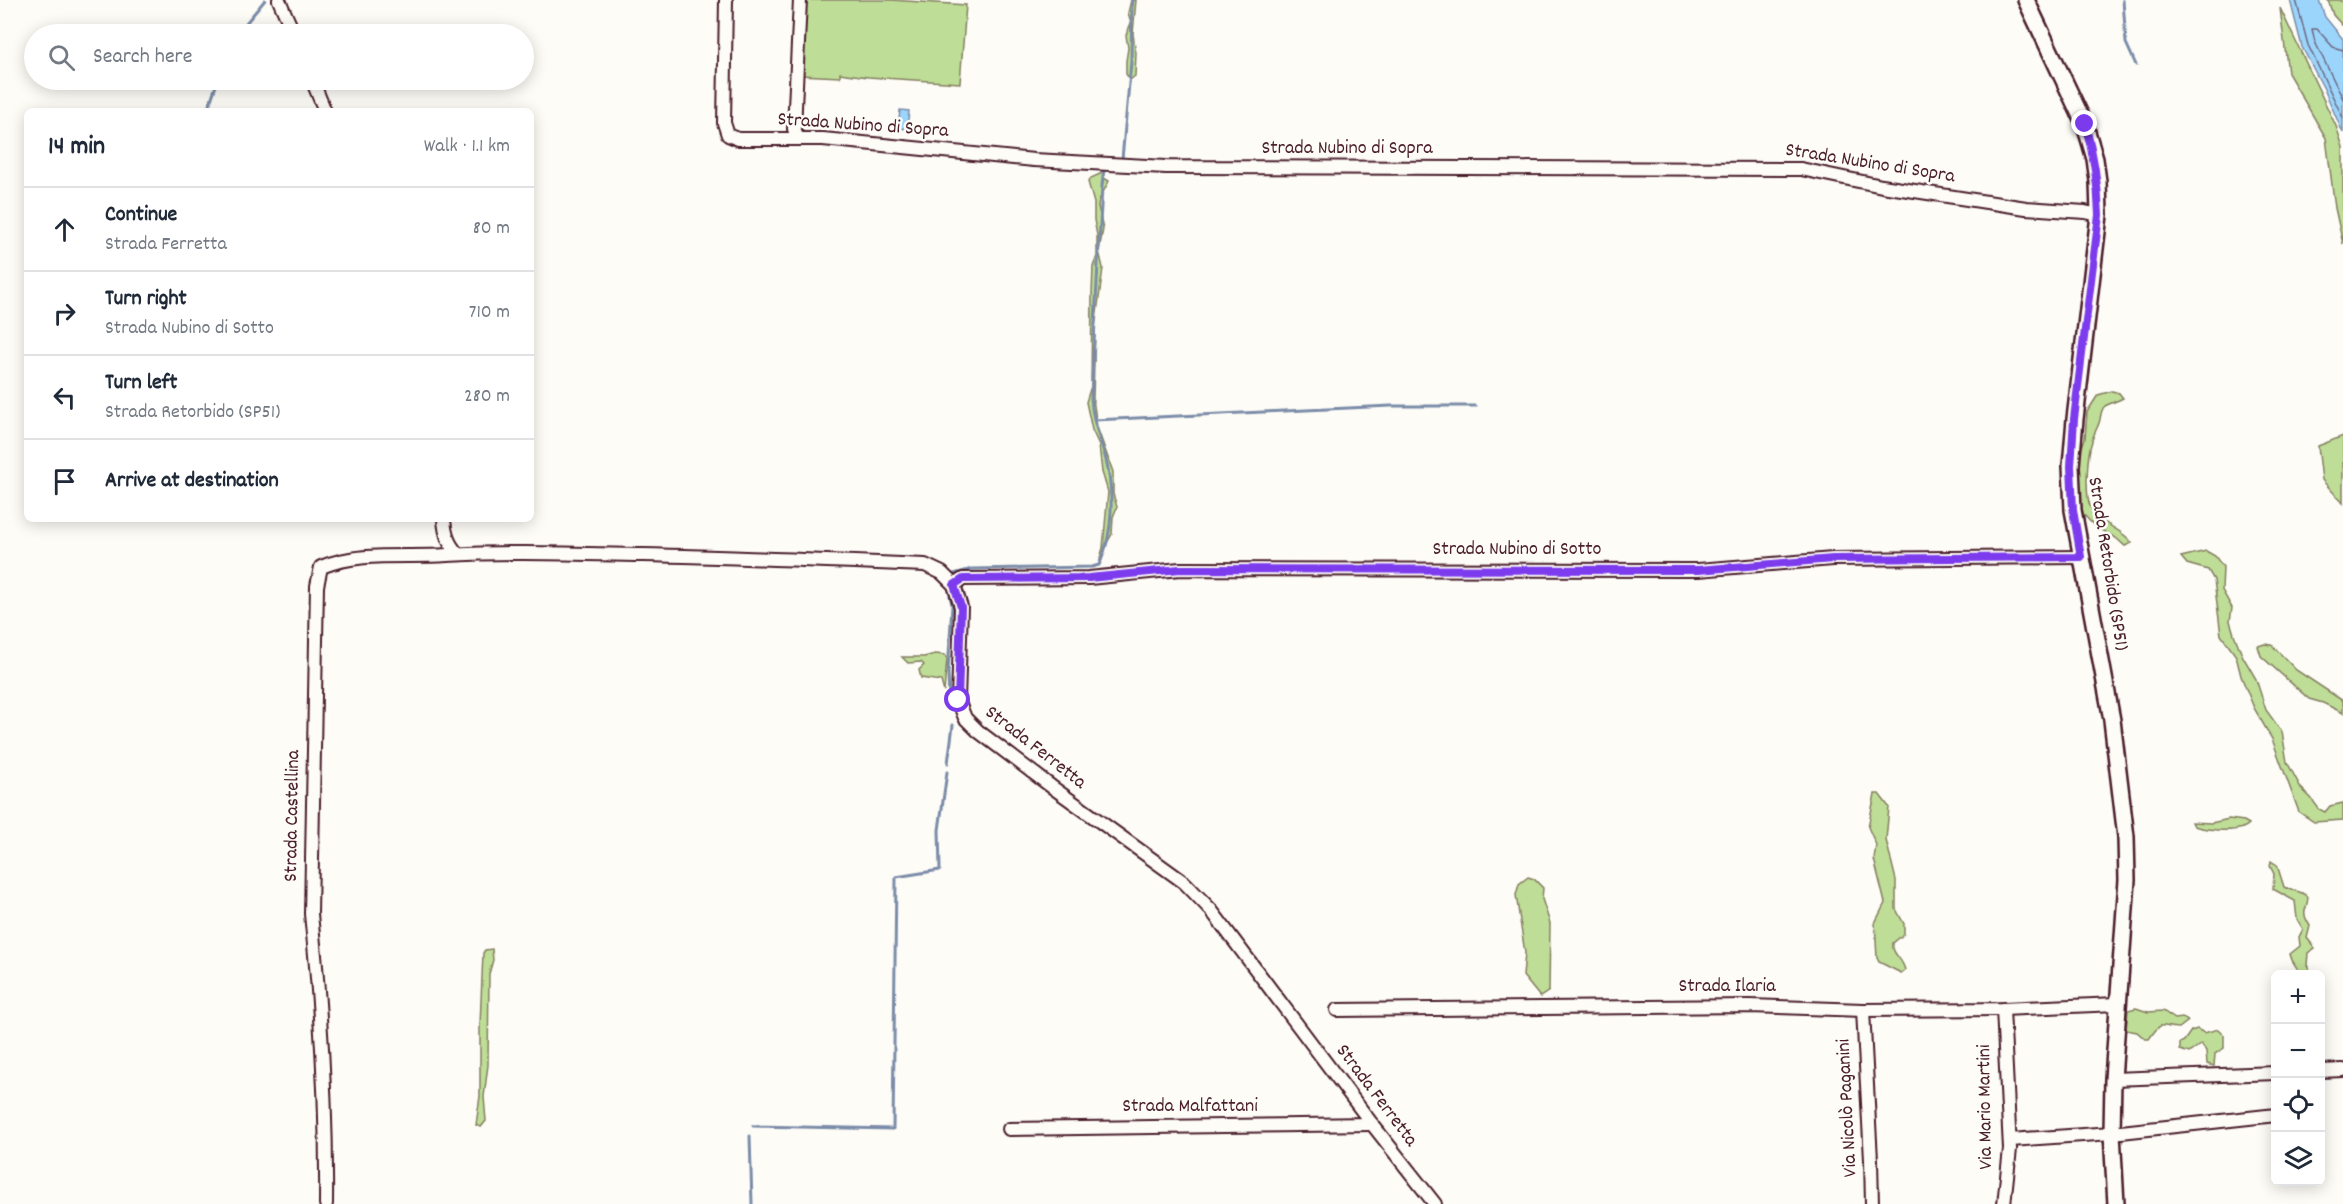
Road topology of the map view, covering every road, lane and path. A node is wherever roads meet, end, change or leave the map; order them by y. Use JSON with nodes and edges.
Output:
{"nodes":[{"id":1,"x":279,"y":0,"type":"edge"},
{"id":2,"x":726,"y":0,"type":"edge"},
{"id":3,"x":800,"y":0,"type":"edge"},
{"id":4,"x":2026,"y":0,"type":"edge"},
{"id":5,"x":290,"y":24,"type":"edge"},
{"id":6,"x":316,"y":90,"type":"edge"},
{"id":7,"x":324,"y":108,"type":"edge"},
{"id":8,"x":798,"y":139,"type":"junction"},
{"id":9,"x":2099,"y":215,"type":"junction"},
{"id":10,"x":444,"y":522,"type":"edge"},
{"id":11,"x":447,"y":539,"type":"junction"},
{"id":12,"x":458,"y":554,"type":"junction"},
{"id":13,"x":433,"y":555,"type":"junction"},
{"id":14,"x":2081,"y":557,"type":"junction"},
{"id":15,"x":954,"y":585,"type":"junction"},
{"id":16,"x":2117,"y":1004,"type":"junction"},
{"id":17,"x":2003,"y":1009,"type":"junction"},
{"id":18,"x":1337,"y":1010,"type":"dead end"},
{"id":19,"x":1863,"y":1010,"type":"junction"},
{"id":20,"x":2342,"y":1070,"type":"edge"},
{"id":21,"x":2325,"y":1071,"type":"edge"},
{"id":22,"x":2271,"y":1073,"type":"edge"},
{"id":23,"x":2113,"y":1079,"type":"junction"},
{"id":24,"x":2271,"y":1116,"type":"edge"},
{"id":25,"x":1372,"y":1124,"type":"junction"},
{"id":26,"x":1009,"y":1129,"type":"dead end"},
{"id":27,"x":2112,"y":1133,"type":"junction"},
{"id":28,"x":2010,"y":1140,"type":"junction"},
{"id":29,"x":326,"y":1204,"type":"edge"},
{"id":30,"x":1436,"y":1204,"type":"edge"},
{"id":31,"x":1872,"y":1204,"type":"edge"},
{"id":32,"x":2004,"y":1204,"type":"edge"},
{"id":33,"x":2116,"y":1204,"type":"edge"}],
"edges":[{"from":1,"to":5,"type":"street"},
{"from":2,"to":8,"type":"street","name":"Strada Nubino di Sopra"},
{"from":3,"to":8,"type":"street"},
{"from":4,"to":9,"type":"street","name":"Strada Retorbido (SP51)"},
{"from":6,"to":7,"type":"street"},
{"from":8,"to":9,"type":"street","name":"Strada Nubino di Sopra"},
{"from":9,"to":14,"type":"street","name":"Strada Retorbido (SP51)"},
{"from":10,"to":11,"type":"street"},
{"from":11,"to":12,"type":"street"},
{"from":11,"to":13,"type":"street"},
{"from":12,"to":13,"type":"street","name":"Strada Castellina"},
{"from":12,"to":15,"type":"street"},
{"from":13,"to":29,"type":"street","name":"Strada Castellina"},
{"from":14,"to":15,"type":"street","name":"Strada Nubino di Sotto"},
{"from":14,"to":16,"type":"street","name":"Strada Retorbido (SP51)"},
{"from":15,"to":25,"type":"street","name":"Strada Ferretta"},
{"from":16,"to":17,"type":"street","name":"Strada Ilaria"},
{"from":16,"to":23,"type":"street","name":"Strada Retorbido (SP51)"},
{"from":17,"to":19,"type":"street","name":"Strada Ilaria"},
{"from":17,"to":28,"type":"street","name":"Via Mario Martini"},
{"from":18,"to":19,"type":"street","name":"Strada Ilaria"},
{"from":19,"to":31,"type":"street","name":"Via Nicolò Paganini"},
{"from":20,"to":21,"type":"street"},
{"from":22,"to":23,"type":"street"},
{"from":23,"to":27,"type":"street","name":"Strada Retorbido (SP51)"},
{"from":24,"to":27,"type":"street"},
{"from":25,"to":26,"type":"street","name":"Strada Malfattani"},
{"from":25,"to":30,"type":"street","name":"Strada Ferretta"},
{"from":27,"to":28,"type":"street"},
{"from":27,"to":33,"type":"street","name":"Strada Retorbido (SP51)"},
{"from":28,"to":32,"type":"street","name":"Via Mario Martini"}]}
